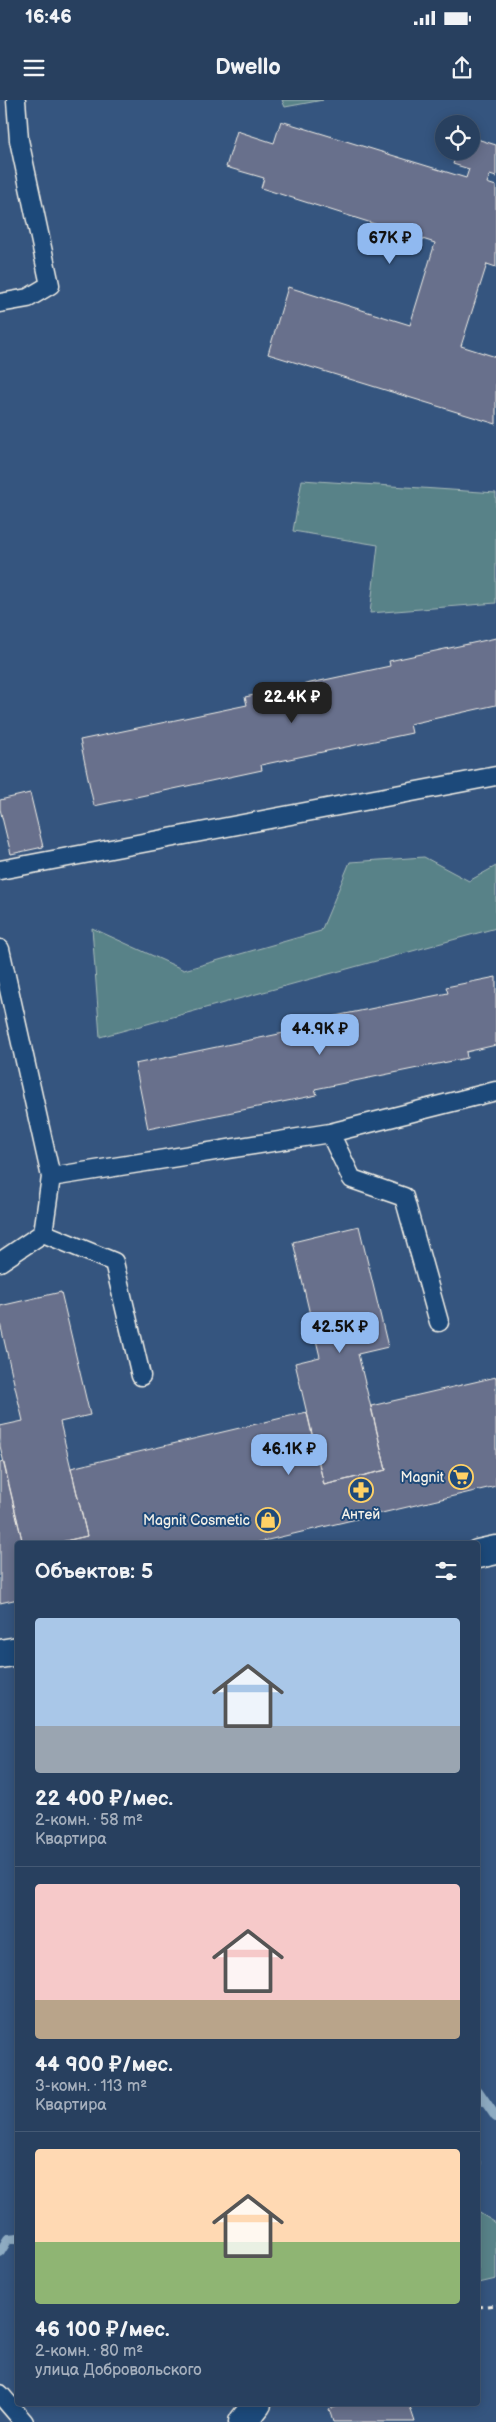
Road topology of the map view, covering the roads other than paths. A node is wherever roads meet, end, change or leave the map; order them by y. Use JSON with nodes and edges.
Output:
{"nodes":[{"id":1,"x":16,"y":100,"type":"edge"},
{"id":2,"x":0,"y":303,"type":"edge"},
{"id":3,"x":496,"y":776,"type":"edge"},
{"id":4,"x":0,"y":870,"type":"edge"},
{"id":5,"x":0,"y":948,"type":"edge"},
{"id":6,"x":496,"y":1091,"type":"edge"},
{"id":7,"x":330,"y":1133,"type":"junction"},
{"id":8,"x":51,"y":1177,"type":"junction"},
{"id":9,"x":42,"y":1233,"type":"junction"},
{"id":10,"x":0,"y":1262,"type":"edge"},
{"id":11,"x":439,"y":1322,"type":"dead end"},
{"id":12,"x":141,"y":1376,"type":"dead end"},
{"id":13,"x":496,"y":1550,"type":"edge"},
{"id":14,"x":480,"y":1554,"type":"edge"},
{"id":15,"x":15,"y":1651,"type":"edge"},
{"id":16,"x":0,"y":1654,"type":"edge"},
{"id":17,"x":0,"y":2394,"type":"edge"},
{"id":18,"x":255,"y":2406,"type":"edge"},
{"id":19,"x":24,"y":2422,"type":"edge"},
{"id":20,"x":243,"y":2422,"type":"edge"}],
"edges":[{"from":1,"to":2,"type":"lane"},
{"from":3,"to":4,"type":"lane"},
{"from":5,"to":8,"type":"lane"},
{"from":6,"to":7,"type":"lane"},
{"from":7,"to":8,"type":"lane"},
{"from":7,"to":11,"type":"lane"},
{"from":8,"to":9,"type":"lane"},
{"from":9,"to":10,"type":"lane"},
{"from":9,"to":12,"type":"lane"},
{"from":13,"to":14,"type":"street"},
{"from":15,"to":16,"type":"street"},
{"from":17,"to":19,"type":"lane"},
{"from":18,"to":20,"type":"street"}]}
